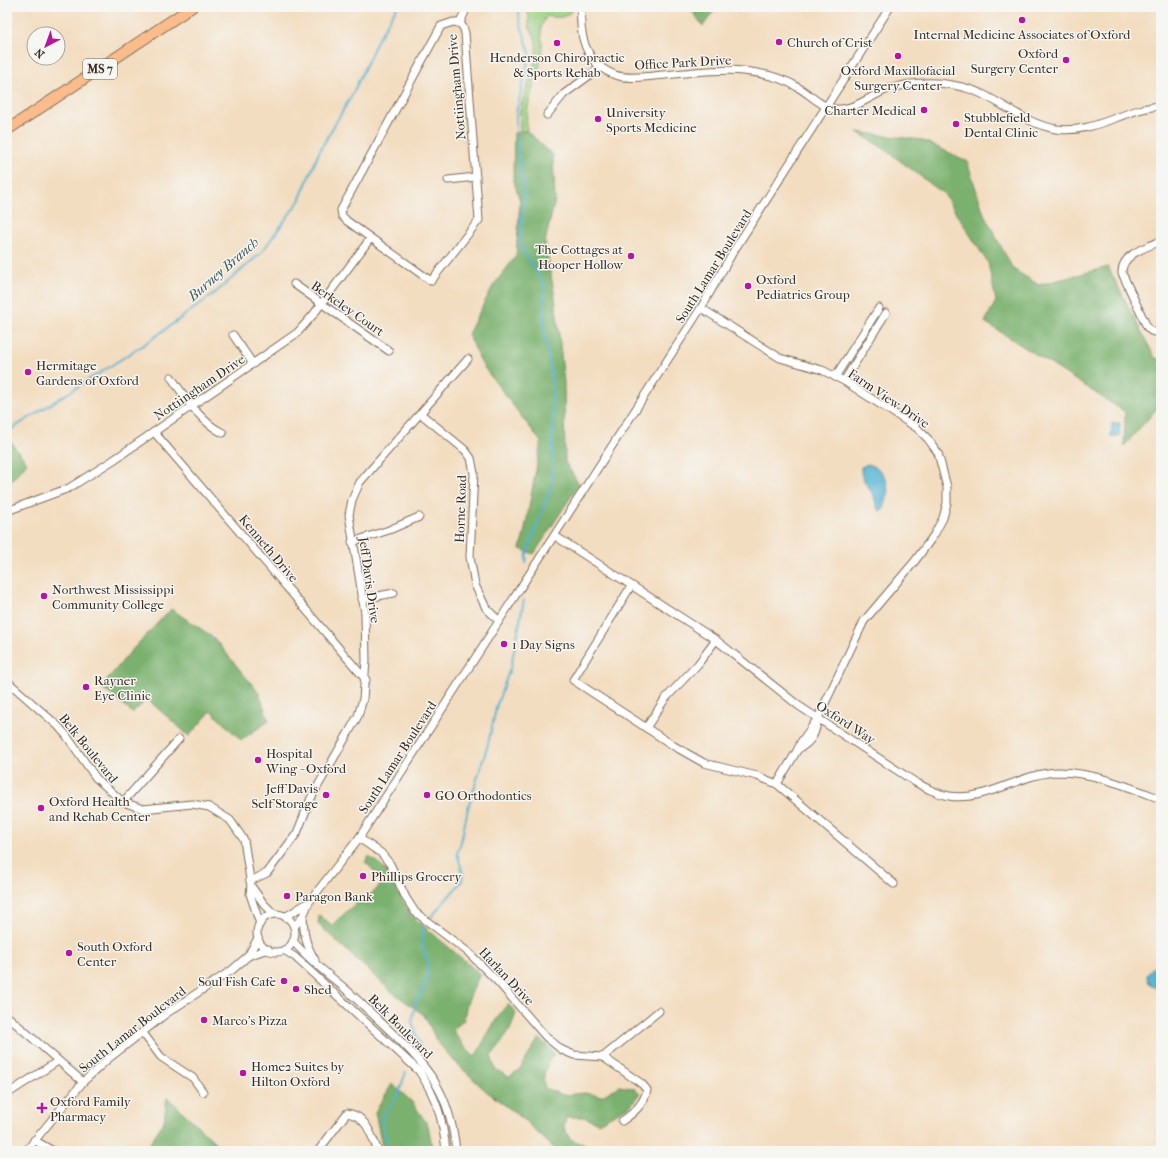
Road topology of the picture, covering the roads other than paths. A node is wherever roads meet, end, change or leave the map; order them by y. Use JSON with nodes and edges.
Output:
{"nodes":[{"id":1,"x":192,"y":7,"type":"edge"},
{"id":2,"x":467,"y":7,"type":"edge"},
{"id":3,"x":581,"y":7,"type":"edge"},
{"id":4,"x":890,"y":7,"type":"edge"},
{"id":5,"x":460,"y":23,"type":"junction"},
{"id":6,"x":601,"y":67,"type":"junction"},
{"id":7,"x":1161,"y":106,"type":"edge"},
{"id":8,"x":826,"y":107,"type":"junction"},
{"id":9,"x":31,"y":114,"type":"junction"},
{"id":10,"x":547,"y":115,"type":"dead end"},
{"id":11,"x":7,"y":122,"type":"edge"},
{"id":12,"x":7,"y":130,"type":"edge"},
{"id":13,"x":476,"y":177,"type":"junction"},
{"id":14,"x":448,"y":180,"type":"dead end"},
{"id":15,"x":370,"y":239,"type":"junction"},
{"id":16,"x":1161,"y":240,"type":"edge"},
{"id":17,"x":294,"y":284,"type":"dead end"},
{"id":18,"x":322,"y":304,"type":"junction"},
{"id":19,"x":701,"y":308,"type":"junction"},
{"id":20,"x":879,"y":308,"type":"dead end"},
{"id":21,"x":886,"y":313,"type":"dead end"},
{"id":22,"x":1161,"y":334,"type":"edge"},
{"id":23,"x":233,"y":335,"type":"dead end"},
{"id":24,"x":389,"y":351,"type":"dead end"},
{"id":25,"x":468,"y":358,"type":"dead end"},
{"id":26,"x":253,"y":364,"type":"junction"},
{"id":27,"x":171,"y":377,"type":"dead end"},
{"id":28,"x":835,"y":377,"type":"junction"},
{"id":29,"x":844,"y":381,"type":"junction"},
{"id":30,"x":192,"y":406,"type":"junction"},
{"id":31,"x":421,"y":414,"type":"junction"},
{"id":32,"x":154,"y":432,"type":"junction"},
{"id":33,"x":223,"y":433,"type":"dead end"},
{"id":34,"x":7,"y":511,"type":"edge"},
{"id":35,"x":419,"y":517,"type":"dead end"},
{"id":36,"x":555,"y":536,"type":"junction"},
{"id":37,"x":352,"y":542,"type":"junction"},
{"id":38,"x":632,"y":586,"type":"junction"},
{"id":39,"x":394,"y":593,"type":"dead end"},
{"id":40,"x":362,"y":599,"type":"junction"},
{"id":41,"x":499,"y":621,"type":"junction"},
{"id":42,"x":716,"y":640,"type":"junction"},
{"id":43,"x":366,"y":680,"type":"junction"},
{"id":44,"x":7,"y":681,"type":"edge"},
{"id":45,"x":818,"y":718,"type":"junction"},
{"id":46,"x":646,"y":728,"type":"junction"},
{"id":47,"x":179,"y":739,"type":"dead end"},
{"id":48,"x":777,"y":784,"type":"junction"},
{"id":49,"x":1161,"y":799,"type":"edge"},
{"id":50,"x":123,"y":802,"type":"junction"},
{"id":51,"x":359,"y":838,"type":"junction"},
{"id":52,"x":251,"y":884,"type":"junction"},
{"id":53,"x":894,"y":884,"type":"dead end"},
{"id":54,"x":309,"y":902,"type":"junction"},
{"id":55,"x":274,"y":914,"type":"junction"},
{"id":56,"x":285,"y":916,"type":"junction"},
{"id":57,"x":303,"y":916,"type":"junction"},
{"id":58,"x":260,"y":924,"type":"junction"},
{"id":59,"x":294,"y":927,"type":"junction"},
{"id":60,"x":258,"y":938,"type":"junction"},
{"id":61,"x":293,"y":941,"type":"junction"},
{"id":62,"x":268,"y":949,"type":"junction"},
{"id":63,"x":284,"y":950,"type":"junction"},
{"id":64,"x":248,"y":956,"type":"junction"},
{"id":65,"x":319,"y":967,"type":"junction"},
{"id":66,"x":659,"y":1012,"type":"dead end"},
{"id":67,"x":7,"y":1016,"type":"edge"},
{"id":68,"x":143,"y":1033,"type":"junction"},
{"id":69,"x":603,"y":1057,"type":"junction"},
{"id":70,"x":58,"y":1061,"type":"junction"},
{"id":71,"x":83,"y":1082,"type":"junction"},
{"id":72,"x":202,"y":1092,"type":"dead end"},
{"id":73,"x":7,"y":1094,"type":"edge"},
{"id":74,"x":622,"y":1121,"type":"dead end"},
{"id":75,"x":34,"y":1140,"type":"junction"},
{"id":76,"x":26,"y":1151,"type":"edge"},
{"id":77,"x":53,"y":1151,"type":"edge"},
{"id":78,"x":318,"y":1151,"type":"edge"},
{"id":79,"x":378,"y":1151,"type":"edge"},
{"id":80,"x":446,"y":1151,"type":"edge"},
{"id":81,"x":456,"y":1151,"type":"edge"}],
"edges":[{"from":1,"to":9,"type":"highway","number":"MS 7"},
{"from":2,"to":5,"type":"street"},
{"from":3,"to":6,"type":"street","name":"Office Park Drive"},
{"from":4,"to":8,"type":"street","name":"South Lamar Boulevard"},
{"from":5,"to":13,"type":"street","name":"Nottiingham Drive"},
{"from":5,"to":15,"type":"street","name":"Nottiingham Drive"},
{"from":6,"to":8,"type":"street","name":"Office Park Drive"},
{"from":6,"to":10,"type":"street"},
{"from":7,"to":8,"type":"street"},
{"from":8,"to":19,"type":"street","name":"South Lamar Boulevard"},
{"from":9,"to":11,"type":"highway"},
{"from":9,"to":12,"type":"highway","number":"MS 7"},
{"from":13,"to":14,"type":"street"},
{"from":13,"to":15,"type":"street","name":"Nottiingham Drive"},
{"from":15,"to":18,"type":"street","name":"Nottiingham Drive"},
{"from":16,"to":22,"type":"street"},
{"from":17,"to":18,"type":"street","name":"Berkeley Court"},
{"from":18,"to":24,"type":"street","name":"Berkeley Court"},
{"from":18,"to":26,"type":"street","name":"Nottiingham Drive"},
{"from":19,"to":28,"type":"street","name":"Farm View Drive"},
{"from":19,"to":36,"type":"street","name":"South Lamar Boulevard"},
{"from":20,"to":28,"type":"street"},
{"from":21,"to":29,"type":"street"},
{"from":23,"to":26,"type":"street"},
{"from":25,"to":31,"type":"street","name":"Jeff Davis Drive"},
{"from":26,"to":30,"type":"street","name":"Nottiingham Drive"},
{"from":27,"to":30,"type":"street"},
{"from":28,"to":29,"type":"street","name":"Farm View Drive"},
{"from":29,"to":45,"type":"street","name":"Farm View Drive"},
{"from":30,"to":32,"type":"street","name":"Nottiingham Drive"},
{"from":30,"to":33,"type":"street"},
{"from":31,"to":37,"type":"street","name":"Jeff Davis Drive"},
{"from":31,"to":41,"type":"street","name":"Horne Road"},
{"from":32,"to":34,"type":"street","name":"Nottiingham Drive"},
{"from":32,"to":43,"type":"street","name":"Kenneth Drive"},
{"from":35,"to":37,"type":"street"},
{"from":36,"to":38,"type":"street","name":"Oxford Way"},
{"from":36,"to":41,"type":"street","name":"South Lamar Boulevard"},
{"from":37,"to":40,"type":"street","name":"Jeff Davis Drive"},
{"from":38,"to":42,"type":"street","name":"Oxford Way"},
{"from":38,"to":46,"type":"street"},
{"from":39,"to":40,"type":"street"},
{"from":40,"to":43,"type":"street","name":"Jeff Davis Drive"},
{"from":41,"to":51,"type":"street","name":"South Lamar Boulevard"},
{"from":42,"to":45,"type":"street","name":"Oxford Way"},
{"from":42,"to":46,"type":"street"},
{"from":43,"to":52,"type":"street","name":"Jeff Davis Drive"},
{"from":44,"to":50,"type":"street","name":"Belk Boulevard"},
{"from":45,"to":48,"type":"street","name":"Farm View Drive"},
{"from":45,"to":49,"type":"street","name":"Oxford Way"},
{"from":46,"to":48,"type":"street"},
{"from":47,"to":50,"type":"street"},
{"from":48,"to":53,"type":"street"},
{"from":50,"to":52,"type":"street","name":"Belk Boulevard"},
{"from":51,"to":54,"type":"street","name":"South Lamar Boulevard"},
{"from":51,"to":69,"type":"street","name":"Harlan Drive"},
{"from":52,"to":55,"type":"street","name":"Belk Boulevard"},
{"from":52,"to":58,"type":"street","name":"Belk Boulevard"},
{"from":54,"to":56,"type":"street","name":"South Lamar Boulevard"},
{"from":54,"to":57,"type":"street","name":"South Lamar Boulevard"},
{"from":55,"to":56,"type":"street"},
{"from":55,"to":58,"type":"street"},
{"from":56,"to":59,"type":"street"},
{"from":57,"to":59,"type":"street","name":"South Lamar Boulevard"},
{"from":57,"to":65,"type":"street"},
{"from":58,"to":60,"type":"street","name":"South Lamar Boulevard"},
{"from":59,"to":61,"type":"street"},
{"from":60,"to":62,"type":"street"},
{"from":60,"to":64,"type":"street","name":"South Lamar Boulevard"},
{"from":61,"to":63,"type":"street"},
{"from":61,"to":65,"type":"street","name":"Belk Boulevard"},
{"from":62,"to":63,"type":"street","name":"South Lamar Boulevard"},
{"from":62,"to":64,"type":"street","name":"South Lamar Boulevard"},
{"from":63,"to":80,"type":"street","name":"Belk Boulevard"},
{"from":64,"to":68,"type":"street","name":"South Lamar Boulevard"},
{"from":65,"to":81,"type":"street","name":"Belk Boulevard"},
{"from":66,"to":69,"type":"street"},
{"from":67,"to":70,"type":"street"},
{"from":68,"to":71,"type":"street","name":"South Lamar Boulevard"},
{"from":68,"to":72,"type":"street"},
{"from":69,"to":74,"type":"street"},
{"from":70,"to":71,"type":"street"},
{"from":70,"to":73,"type":"street"},
{"from":71,"to":75,"type":"street","name":"South Lamar Boulevard"},
{"from":75,"to":76,"type":"street","name":"South Lamar Boulevard"},
{"from":75,"to":77,"type":"street"},
{"from":78,"to":79,"type":"street"}]}
